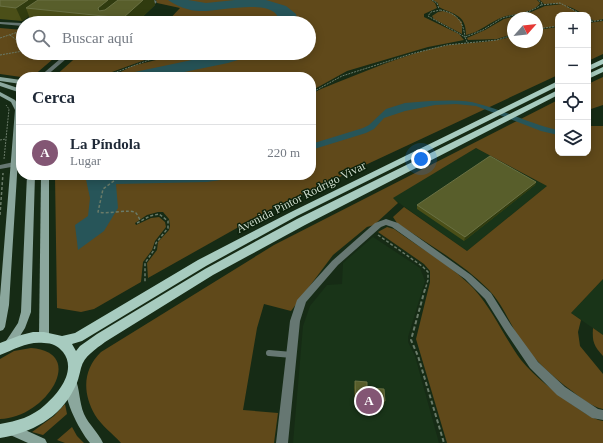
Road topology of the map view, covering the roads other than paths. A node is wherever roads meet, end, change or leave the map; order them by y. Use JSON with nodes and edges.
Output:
{"nodes":[{"id":1,"x":149,"y":0,"type":"edge"},
{"id":2,"x":155,"y":2,"type":"dead end"},
{"id":3,"x":45,"y":8,"type":"edge"},
{"id":4,"x":35,"y":16,"type":"edge"},
{"id":5,"x":0,"y":23,"type":"edge"},
{"id":6,"x":16,"y":24,"type":"edge"},
{"id":7,"x":62,"y":60,"type":"edge"},
{"id":8,"x":603,"y":61,"type":"edge"},
{"id":9,"x":591,"y":67,"type":"edge"},
{"id":10,"x":603,"y":70,"type":"edge"},
{"id":11,"x":48,"y":72,"type":"edge"},
{"id":12,"x":591,"y":76,"type":"edge"},
{"id":13,"x":0,"y":79,"type":"edge"},
{"id":14,"x":16,"y":81,"type":"edge"},
{"id":15,"x":0,"y":84,"type":"edge"},
{"id":16,"x":556,"y":84,"type":"edge"},
{"id":17,"x":16,"y":89,"type":"edge"},
{"id":18,"x":0,"y":94,"type":"edge"},
{"id":19,"x":555,"y":94,"type":"edge"},
{"id":20,"x":16,"y":106,"type":"edge"},
{"id":21,"x":16,"y":137,"type":"edge"},
{"id":22,"x":14,"y":164,"type":"junction"},
{"id":23,"x":1,"y":166,"type":"edge"},
{"id":24,"x":31,"y":180,"type":"edge"},
{"id":25,"x":45,"y":180,"type":"edge"},
{"id":26,"x":0,"y":327,"type":"edge"},
{"id":27,"x":44,"y":337,"type":"junction"},
{"id":28,"x":61,"y":342,"type":"junction"},
{"id":29,"x":4,"y":347,"type":"edge"},
{"id":30,"x":269,"y":353,"type":"dead end"},
{"id":31,"x":292,"y":355,"type":"junction"},
{"id":32,"x":74,"y":367,"type":"junction"},
{"id":33,"x":71,"y":381,"type":"junction"},
{"id":34,"x":603,"y":415,"type":"edge"},
{"id":35,"x":6,"y":430,"type":"edge"},
{"id":36,"x":41,"y":443,"type":"edge"},
{"id":37,"x":97,"y":443,"type":"edge"},
{"id":38,"x":282,"y":443,"type":"edge"}],
"edges":[{"from":1,"to":2,"type":"lane"},
{"from":3,"to":4,"type":"street"},
{"from":5,"to":6,"type":"street"},
{"from":7,"to":11,"type":"street"},
{"from":8,"to":9,"type":"main road"},
{"from":10,"to":12,"type":"main road"},
{"from":13,"to":14,"type":"street"},
{"from":15,"to":17,"type":"street"},
{"from":16,"to":28,"type":"main road","name":"Avenida Pintor Rodrigo Vivar"},
{"from":18,"to":20,"type":"street"},
{"from":19,"to":32,"type":"main road","name":"Avenida Pintor Rodrigo Vivar"},
{"from":21,"to":22,"type":"street"},
{"from":22,"to":23,"type":"street"},
{"from":22,"to":26,"type":"street"},
{"from":24,"to":29,"type":"street"},
{"from":25,"to":27,"type":"street"},
{"from":27,"to":28,"type":"main road"},
{"from":27,"to":29,"type":"main road"},
{"from":28,"to":32,"type":"main road"},
{"from":30,"to":31,"type":"lane"},
{"from":31,"to":34,"type":"street"},
{"from":31,"to":38,"type":"street"},
{"from":32,"to":33,"type":"main road"},
{"from":33,"to":35,"type":"main road"},
{"from":33,"to":37,"type":"street"},
{"from":35,"to":36,"type":"street"}]}
